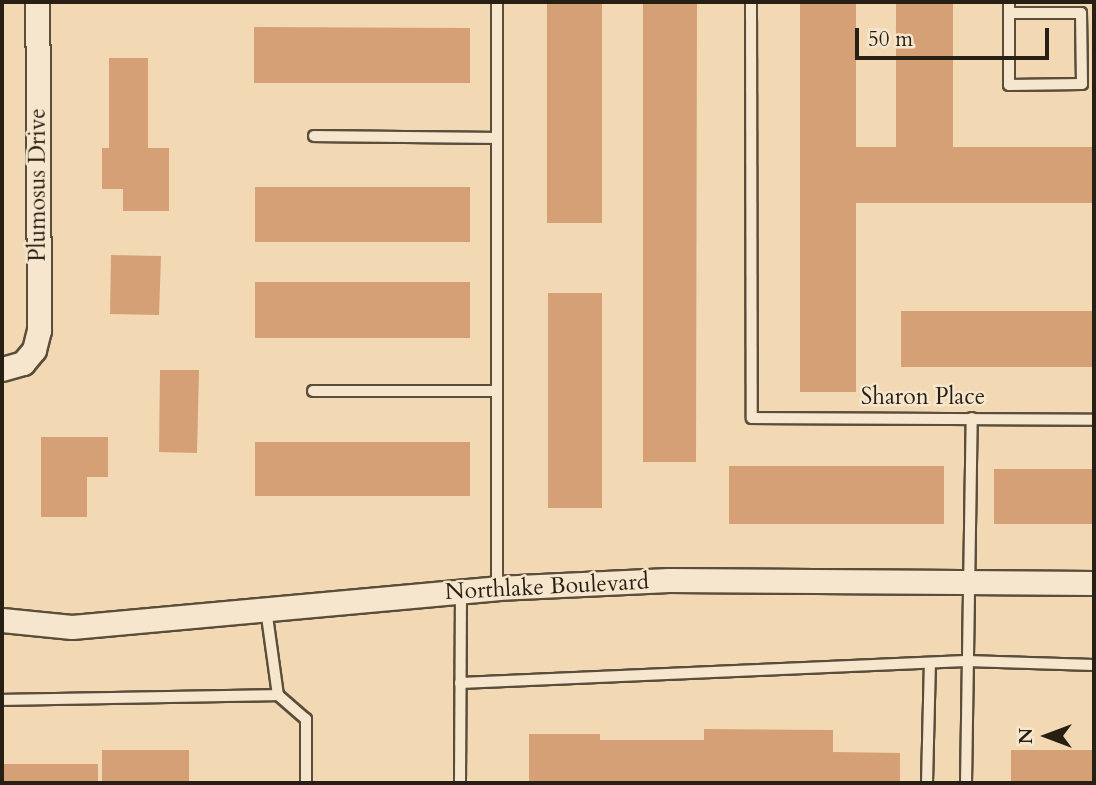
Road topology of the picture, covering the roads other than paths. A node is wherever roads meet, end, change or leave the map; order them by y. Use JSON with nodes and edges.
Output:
{"nodes":[{"id":1,"x":37,"y":2,"type":"edge"},
{"id":2,"x":497,"y":2,"type":"edge"},
{"id":3,"x":751,"y":2,"type":"edge"},
{"id":4,"x":1009,"y":7,"type":"edge"},
{"id":5,"x":314,"y":136,"type":"dead end"},
{"id":6,"x":496,"y":138,"type":"junction"},
{"id":7,"x":12,"y":366,"type":"edge"},
{"id":8,"x":313,"y":391,"type":"dead end"},
{"id":9,"x":497,"y":391,"type":"junction"},
{"id":10,"x":972,"y":418,"type":"junction"},
{"id":11,"x":1094,"y":420,"type":"edge"},
{"id":12,"x":970,"y":582,"type":"junction"},
{"id":13,"x":1094,"y":583,"type":"edge"},
{"id":14,"x":497,"y":588,"type":"junction"},
{"id":15,"x":461,"y":591,"type":"junction"},
{"id":16,"x":266,"y":609,"type":"junction"},
{"id":17,"x":2,"y":620,"type":"edge"},
{"id":18,"x":966,"y":661,"type":"junction"},
{"id":19,"x":930,"y":663,"type":"junction"},
{"id":20,"x":1094,"y":665,"type":"edge"},
{"id":21,"x":460,"y":683,"type":"junction"},
{"id":22,"x":278,"y":695,"type":"junction"},
{"id":23,"x":2,"y":700,"type":"edge"},
{"id":24,"x":306,"y":783,"type":"edge"},
{"id":25,"x":460,"y":783,"type":"edge"},
{"id":26,"x":927,"y":783,"type":"edge"},
{"id":27,"x":966,"y":783,"type":"edge"}],
"edges":[{"from":1,"to":7,"type":"street","name":"Plumosus Drive"},
{"from":2,"to":6,"type":"lane"},
{"from":3,"to":10,"type":"lane","name":"Sharon Place"},
{"from":4,"to":4,"type":"lane"},
{"from":5,"to":6,"type":"lane"},
{"from":6,"to":9,"type":"lane"},
{"from":8,"to":9,"type":"lane"},
{"from":9,"to":14,"type":"lane"},
{"from":10,"to":11,"type":"lane","name":"Sharon Place"},
{"from":10,"to":12,"type":"lane"},
{"from":12,"to":13,"type":"street","name":"Northlake Boulevard"},
{"from":12,"to":14,"type":"street","name":"Northlake Boulevard"},
{"from":12,"to":18,"type":"lane"},
{"from":14,"to":15,"type":"street","name":"Northlake Boulevard"},
{"from":15,"to":16,"type":"street","name":"Northlake Boulevard"},
{"from":15,"to":21,"type":"lane"},
{"from":16,"to":17,"type":"street","name":"Northlake Boulevard"},
{"from":16,"to":22,"type":"lane"},
{"from":18,"to":19,"type":"lane"},
{"from":18,"to":20,"type":"lane"},
{"from":18,"to":27,"type":"lane"},
{"from":19,"to":21,"type":"lane"},
{"from":19,"to":26,"type":"lane"},
{"from":21,"to":25,"type":"lane"},
{"from":22,"to":23,"type":"lane"},
{"from":22,"to":24,"type":"lane"}]}
